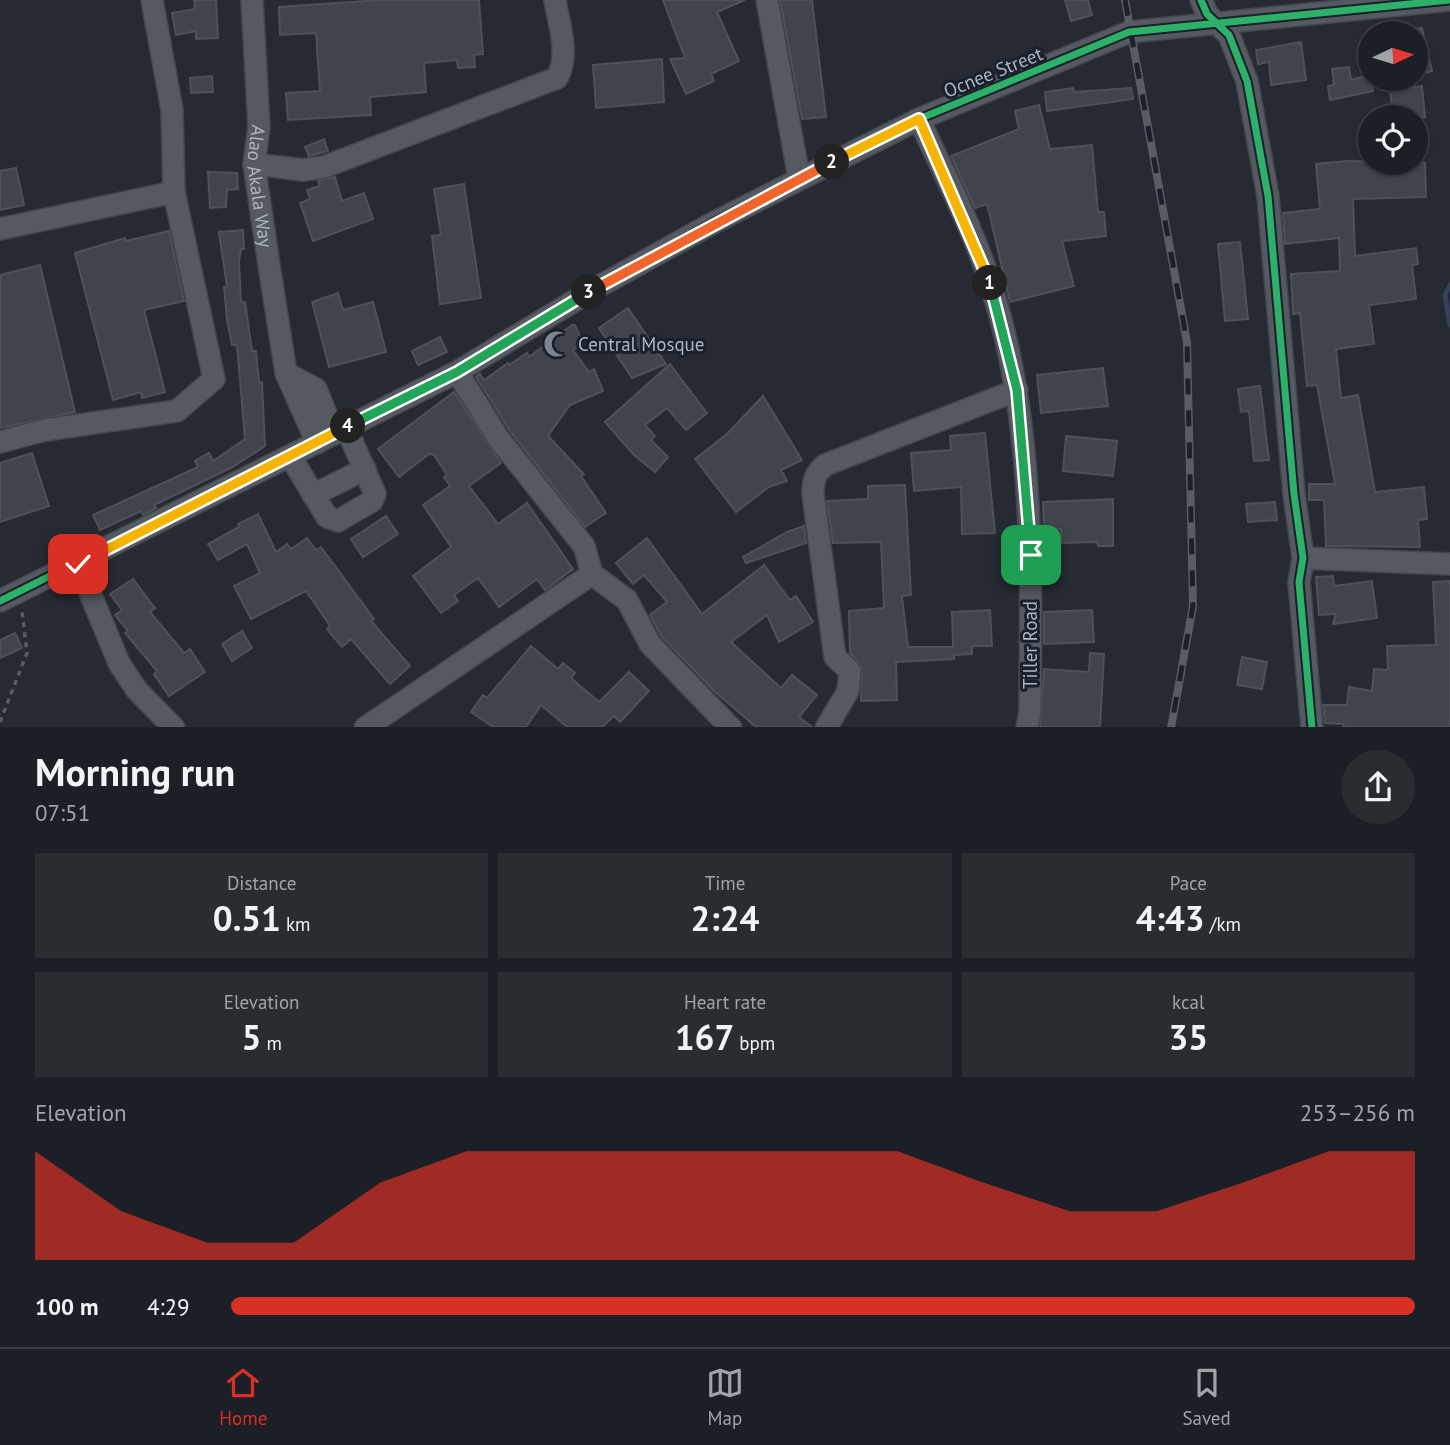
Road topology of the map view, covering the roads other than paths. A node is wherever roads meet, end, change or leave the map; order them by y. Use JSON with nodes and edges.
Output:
{"nodes":[{"id":1,"x":152,"y":0,"type":"edge"},
{"id":2,"x":252,"y":0,"type":"edge"},
{"id":3,"x":555,"y":0,"type":"edge"},
{"id":4,"x":767,"y":0,"type":"edge"},
{"id":5,"x":1201,"y":0,"type":"edge"},
{"id":6,"x":1450,"y":0,"type":"edge"},
{"id":7,"x":1439,"y":1,"type":"edge"},
{"id":8,"x":1219,"y":24,"type":"junction"},
{"id":9,"x":919,"y":119,"type":"junction"},
{"id":10,"x":254,"y":164,"type":"junction"},
{"id":11,"x":799,"y":178,"type":"junction"},
{"id":12,"x":174,"y":192,"type":"junction"},
{"id":13,"x":0,"y":229,"type":"edge"},
{"id":14,"x":457,"y":372,"type":"junction"},
{"id":15,"x":286,"y":373,"type":"junction"},
{"id":16,"x":1017,"y":390,"type":"junction"},
{"id":17,"x":324,"y":404,"type":"junction"},
{"id":18,"x":301,"y":410,"type":"junction"},
{"id":19,"x":340,"y":430,"type":"junction"},
{"id":20,"x":0,"y":442,"type":"edge"},
{"id":21,"x":286,"y":458,"type":"junction"},
{"id":22,"x":365,"y":469,"type":"junction"},
{"id":23,"x":313,"y":495,"type":"junction"},
{"id":24,"x":1303,"y":558,"type":"junction"},
{"id":25,"x":78,"y":564,"type":"junction"},
{"id":26,"x":1450,"y":564,"type":"edge"},
{"id":27,"x":592,"y":574,"type":"junction"},
{"id":28,"x":0,"y":601,"type":"edge"},
{"id":29,"x":376,"y":725,"type":"edge"},
{"id":30,"x":174,"y":727,"type":"edge"},
{"id":31,"x":731,"y":727,"type":"edge"},
{"id":32,"x":826,"y":727,"type":"edge"},
{"id":33,"x":1027,"y":727,"type":"edge"},
{"id":34,"x":1315,"y":727,"type":"edge"}],
"edges":[{"from":1,"to":12,"type":"street"},
{"from":2,"to":10,"type":"street","name":"Alao Akala Way"},
{"from":3,"to":10,"type":"street"},
{"from":4,"to":11,"type":"street"},
{"from":5,"to":8,"type":"street"},
{"from":6,"to":7,"type":"street","name":"Ocnee Street"},
{"from":7,"to":8,"type":"street","name":"Ocnee Street"},
{"from":8,"to":9,"type":"street","name":"Ocnee Street"},
{"from":8,"to":24,"type":"street"},
{"from":9,"to":11,"type":"street","name":"Ocnee Street"},
{"from":9,"to":16,"type":"street","name":"Tiller Road"},
{"from":10,"to":15,"type":"street","name":"Alao Akala Way"},
{"from":11,"to":14,"type":"street","name":"Ocnee Street"},
{"from":12,"to":13,"type":"street"},
{"from":12,"to":20,"type":"street"},
{"from":14,"to":19,"type":"street","name":"Ocnee Street"},
{"from":14,"to":27,"type":"street"},
{"from":15,"to":17,"type":"street"},
{"from":15,"to":18,"type":"street","name":"Alao Akala Way"},
{"from":16,"to":32,"type":"street"},
{"from":16,"to":33,"type":"street","name":"Tiller Road"},
{"from":17,"to":19,"type":"street"},
{"from":17,"to":19,"type":"street"},
{"from":18,"to":19,"type":"street","name":"Alao Akala Way"},
{"from":18,"to":21,"type":"street"},
{"from":19,"to":21,"type":"street","name":"Ocnee Street"},
{"from":19,"to":22,"type":"street"},
{"from":21,"to":23,"type":"street"},
{"from":21,"to":25,"type":"street","name":"Ocnee Street"},
{"from":22,"to":23,"type":"street"},
{"from":22,"to":23,"type":"street"},
{"from":24,"to":26,"type":"street"},
{"from":24,"to":34,"type":"street"},
{"from":25,"to":28,"type":"street","name":"Ocnee Street"},
{"from":25,"to":30,"type":"street"},
{"from":27,"to":29,"type":"street"},
{"from":27,"to":31,"type":"street"}]}
